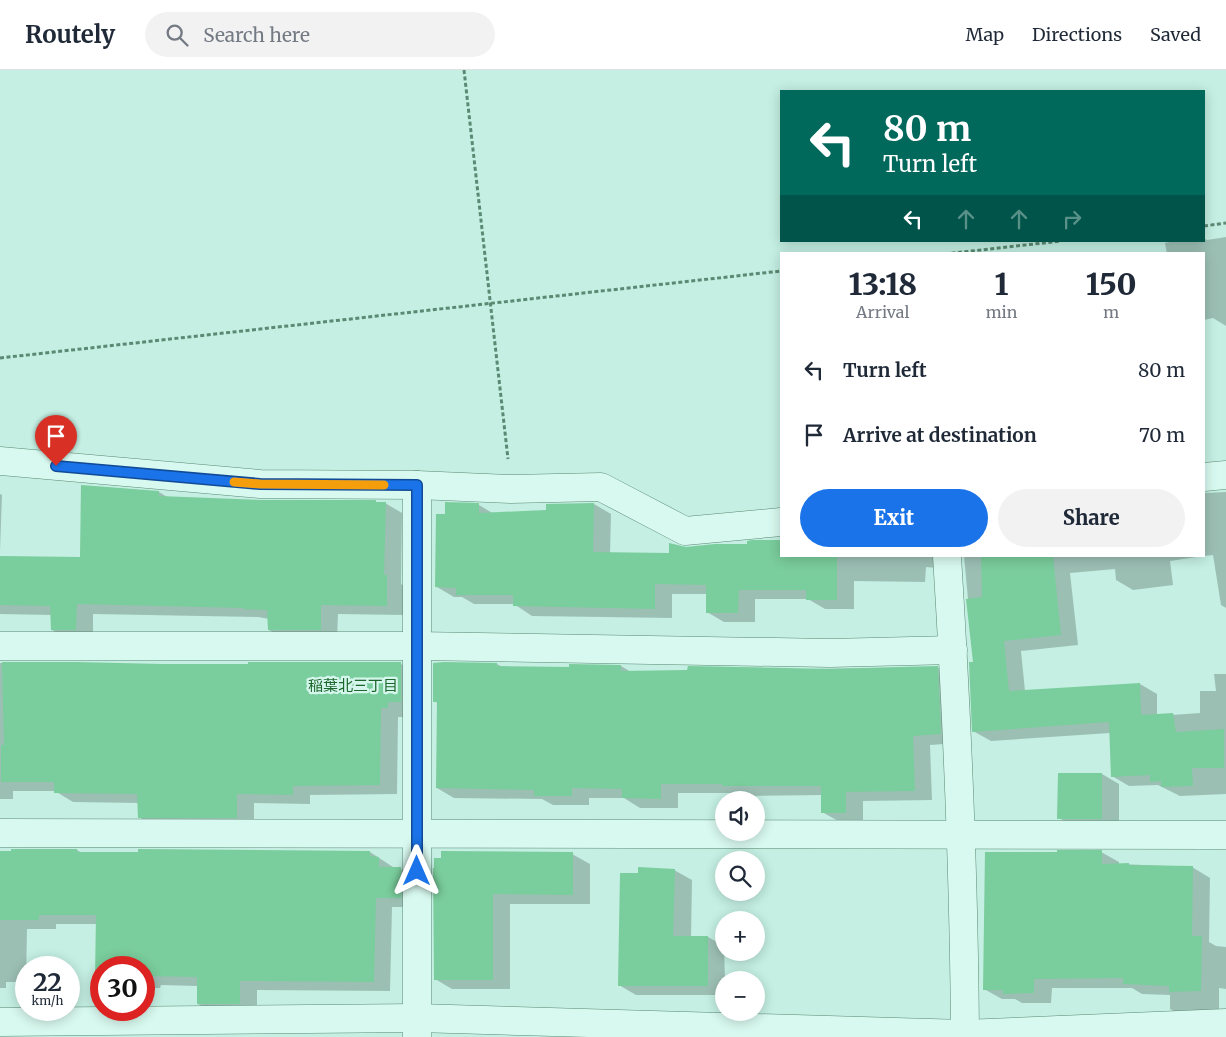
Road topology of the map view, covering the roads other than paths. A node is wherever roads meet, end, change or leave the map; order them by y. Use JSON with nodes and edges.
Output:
{"nodes":[{"id":1,"x":0,"y":461,"type":"edge"},
{"id":2,"x":1226,"y":475,"type":"edge"},
{"id":3,"x":1205,"y":477,"type":"edge"},
{"id":4,"x":417,"y":485,"type":"junction"},
{"id":5,"x":780,"y":522,"type":"edge"},
{"id":6,"x":947,"y":557,"type":"edge"},
{"id":7,"x":0,"y":646,"type":"edge"},
{"id":8,"x":417,"y":646,"type":"junction"},
{"id":9,"x":953,"y":650,"type":"junction"},
{"id":10,"x":0,"y":833,"type":"edge"},
{"id":11,"x":417,"y":834,"type":"junction"},
{"id":12,"x":961,"y":834,"type":"junction"},
{"id":13,"x":1226,"y":835,"type":"edge"},
{"id":14,"x":0,"y":1022,"type":"edge"},
{"id":15,"x":1226,"y":1023,"type":"edge"},
{"id":16,"x":417,"y":1028,"type":"edge"},
{"id":17,"x":964,"y":1036,"type":"edge"}],
"edges":[{"from":1,"to":4,"type":"street"},
{"from":2,"to":3,"type":"street"},
{"from":4,"to":5,"type":"street"},
{"from":4,"to":8,"type":"street"},
{"from":6,"to":9,"type":"street"},
{"from":7,"to":8,"type":"street"},
{"from":8,"to":9,"type":"street"},
{"from":8,"to":11,"type":"street"},
{"from":9,"to":12,"type":"street"},
{"from":10,"to":11,"type":"street"},
{"from":11,"to":12,"type":"street"},
{"from":11,"to":16,"type":"street"},
{"from":12,"to":13,"type":"street"},
{"from":12,"to":17,"type":"street"},
{"from":14,"to":16,"type":"street"},
{"from":15,"to":17,"type":"street"},
{"from":16,"to":17,"type":"street"}]}
